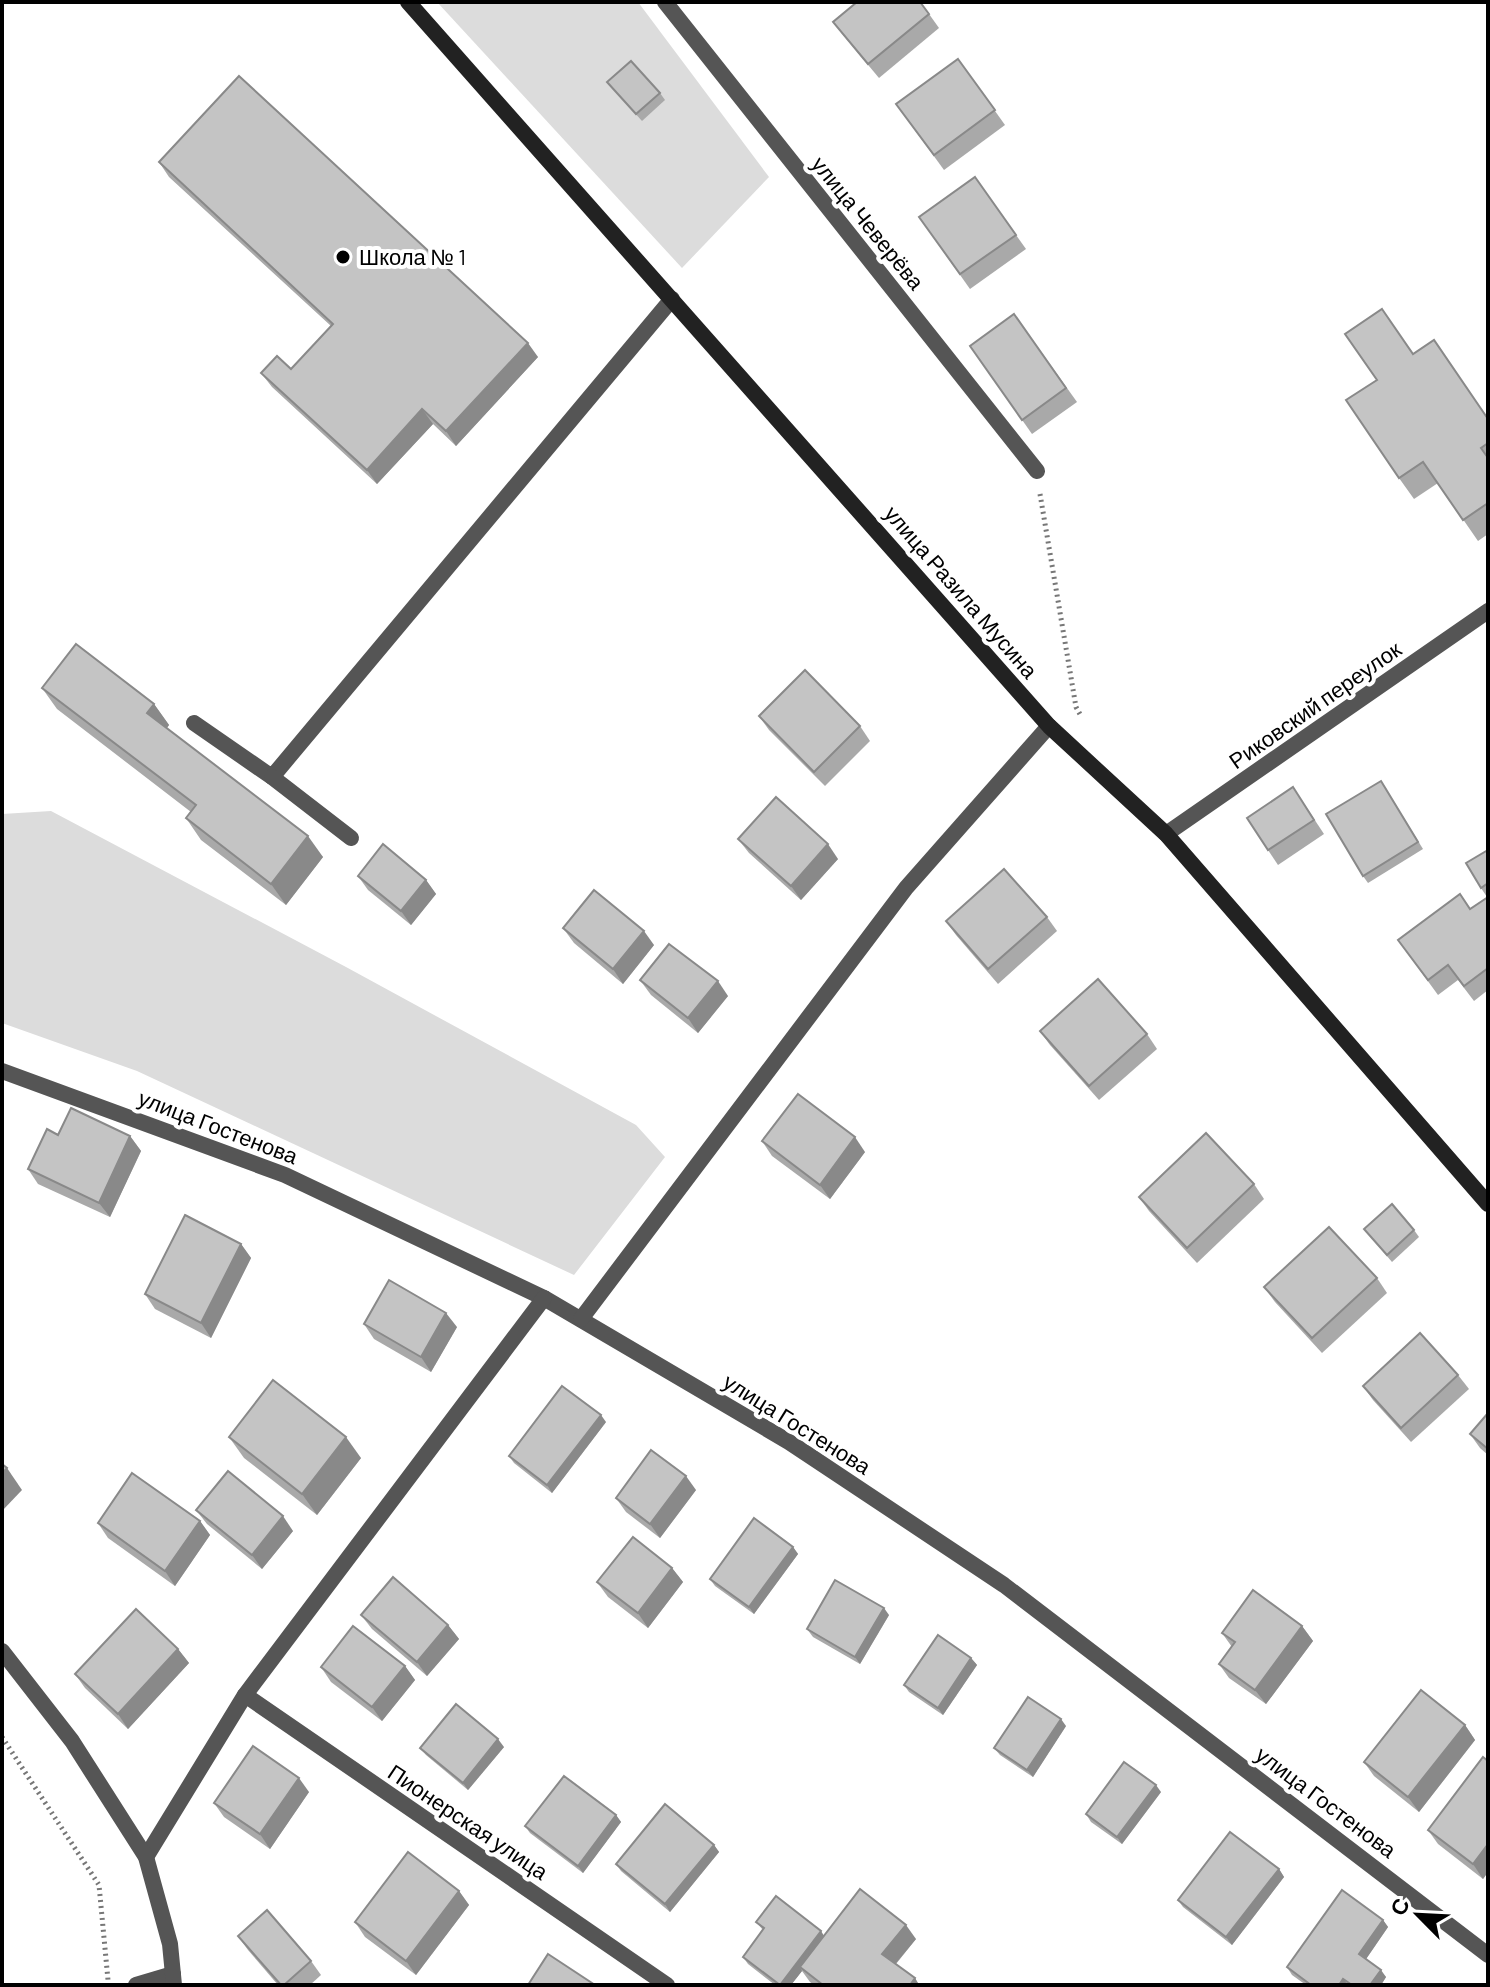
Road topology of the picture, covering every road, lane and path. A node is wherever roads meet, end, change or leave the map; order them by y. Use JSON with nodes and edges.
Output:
{"nodes":[{"id":1,"x":408,"y":2,"type":"edge"},
{"id":2,"x":670,"y":4,"type":"edge"},
{"id":3,"x":672,"y":299,"type":"junction"},
{"id":4,"x":1037,"y":471,"type":"joint"},
{"id":5,"x":1488,"y":611,"type":"edge"},
{"id":6,"x":1083,"y":720,"type":"dead end"},
{"id":7,"x":194,"y":723,"type":"dead end"},
{"id":8,"x":1049,"y":726,"type":"junction"},
{"id":9,"x":272,"y":777,"type":"junction"},
{"id":10,"x":1166,"y":834,"type":"junction"},
{"id":11,"x":351,"y":838,"type":"dead end"},
{"id":12,"x":2,"y":1071,"type":"edge"},
{"id":13,"x":1488,"y":1204,"type":"edge"},
{"id":14,"x":544,"y":1298,"type":"junction"},
{"id":15,"x":581,"y":1319,"type":"junction"},
{"id":16,"x":2,"y":1651,"type":"edge"},
{"id":17,"x":245,"y":1695,"type":"junction"},
{"id":18,"x":2,"y":1737,"type":"edge"},
{"id":19,"x":146,"y":1857,"type":"junction"},
{"id":20,"x":1488,"y":1955,"type":"edge"},
{"id":21,"x":174,"y":1980,"type":"edge"},
{"id":22,"x":108,"y":1985,"type":"edge"},
{"id":23,"x":136,"y":1985,"type":"edge"},
{"id":24,"x":667,"y":1985,"type":"edge"}],
"edges":[{"from":1,"to":3,"type":"main road","name":"улица Разила Мусина"},
{"from":2,"to":4,"type":"street","name":"улица Чеверёва"},
{"from":3,"to":8,"type":"main road","name":"улица Разила Мусина"},
{"from":3,"to":9,"type":"street"},
{"from":4,"to":6,"type":"path"},
{"from":5,"to":10,"type":"street","name":"Риковский переулок"},
{"from":7,"to":9,"type":"street"},
{"from":8,"to":10,"type":"main road","name":"улица Разила Мусина"},
{"from":8,"to":15,"type":"street"},
{"from":9,"to":11,"type":"street"},
{"from":10,"to":13,"type":"main road","name":"улица Разила Мусина"},
{"from":12,"to":14,"type":"street","name":"улица Гостенова"},
{"from":14,"to":15,"type":"street","name":"улица Гостенова"},
{"from":14,"to":17,"type":"street"},
{"from":15,"to":20,"type":"street","name":"улица Гостенова"},
{"from":16,"to":19,"type":"street"},
{"from":17,"to":19,"type":"street"},
{"from":17,"to":24,"type":"street","name":"Пионерская улица"},
{"from":18,"to":22,"type":"path"},
{"from":19,"to":21,"type":"street"},
{"from":21,"to":23,"type":"street"}]}
